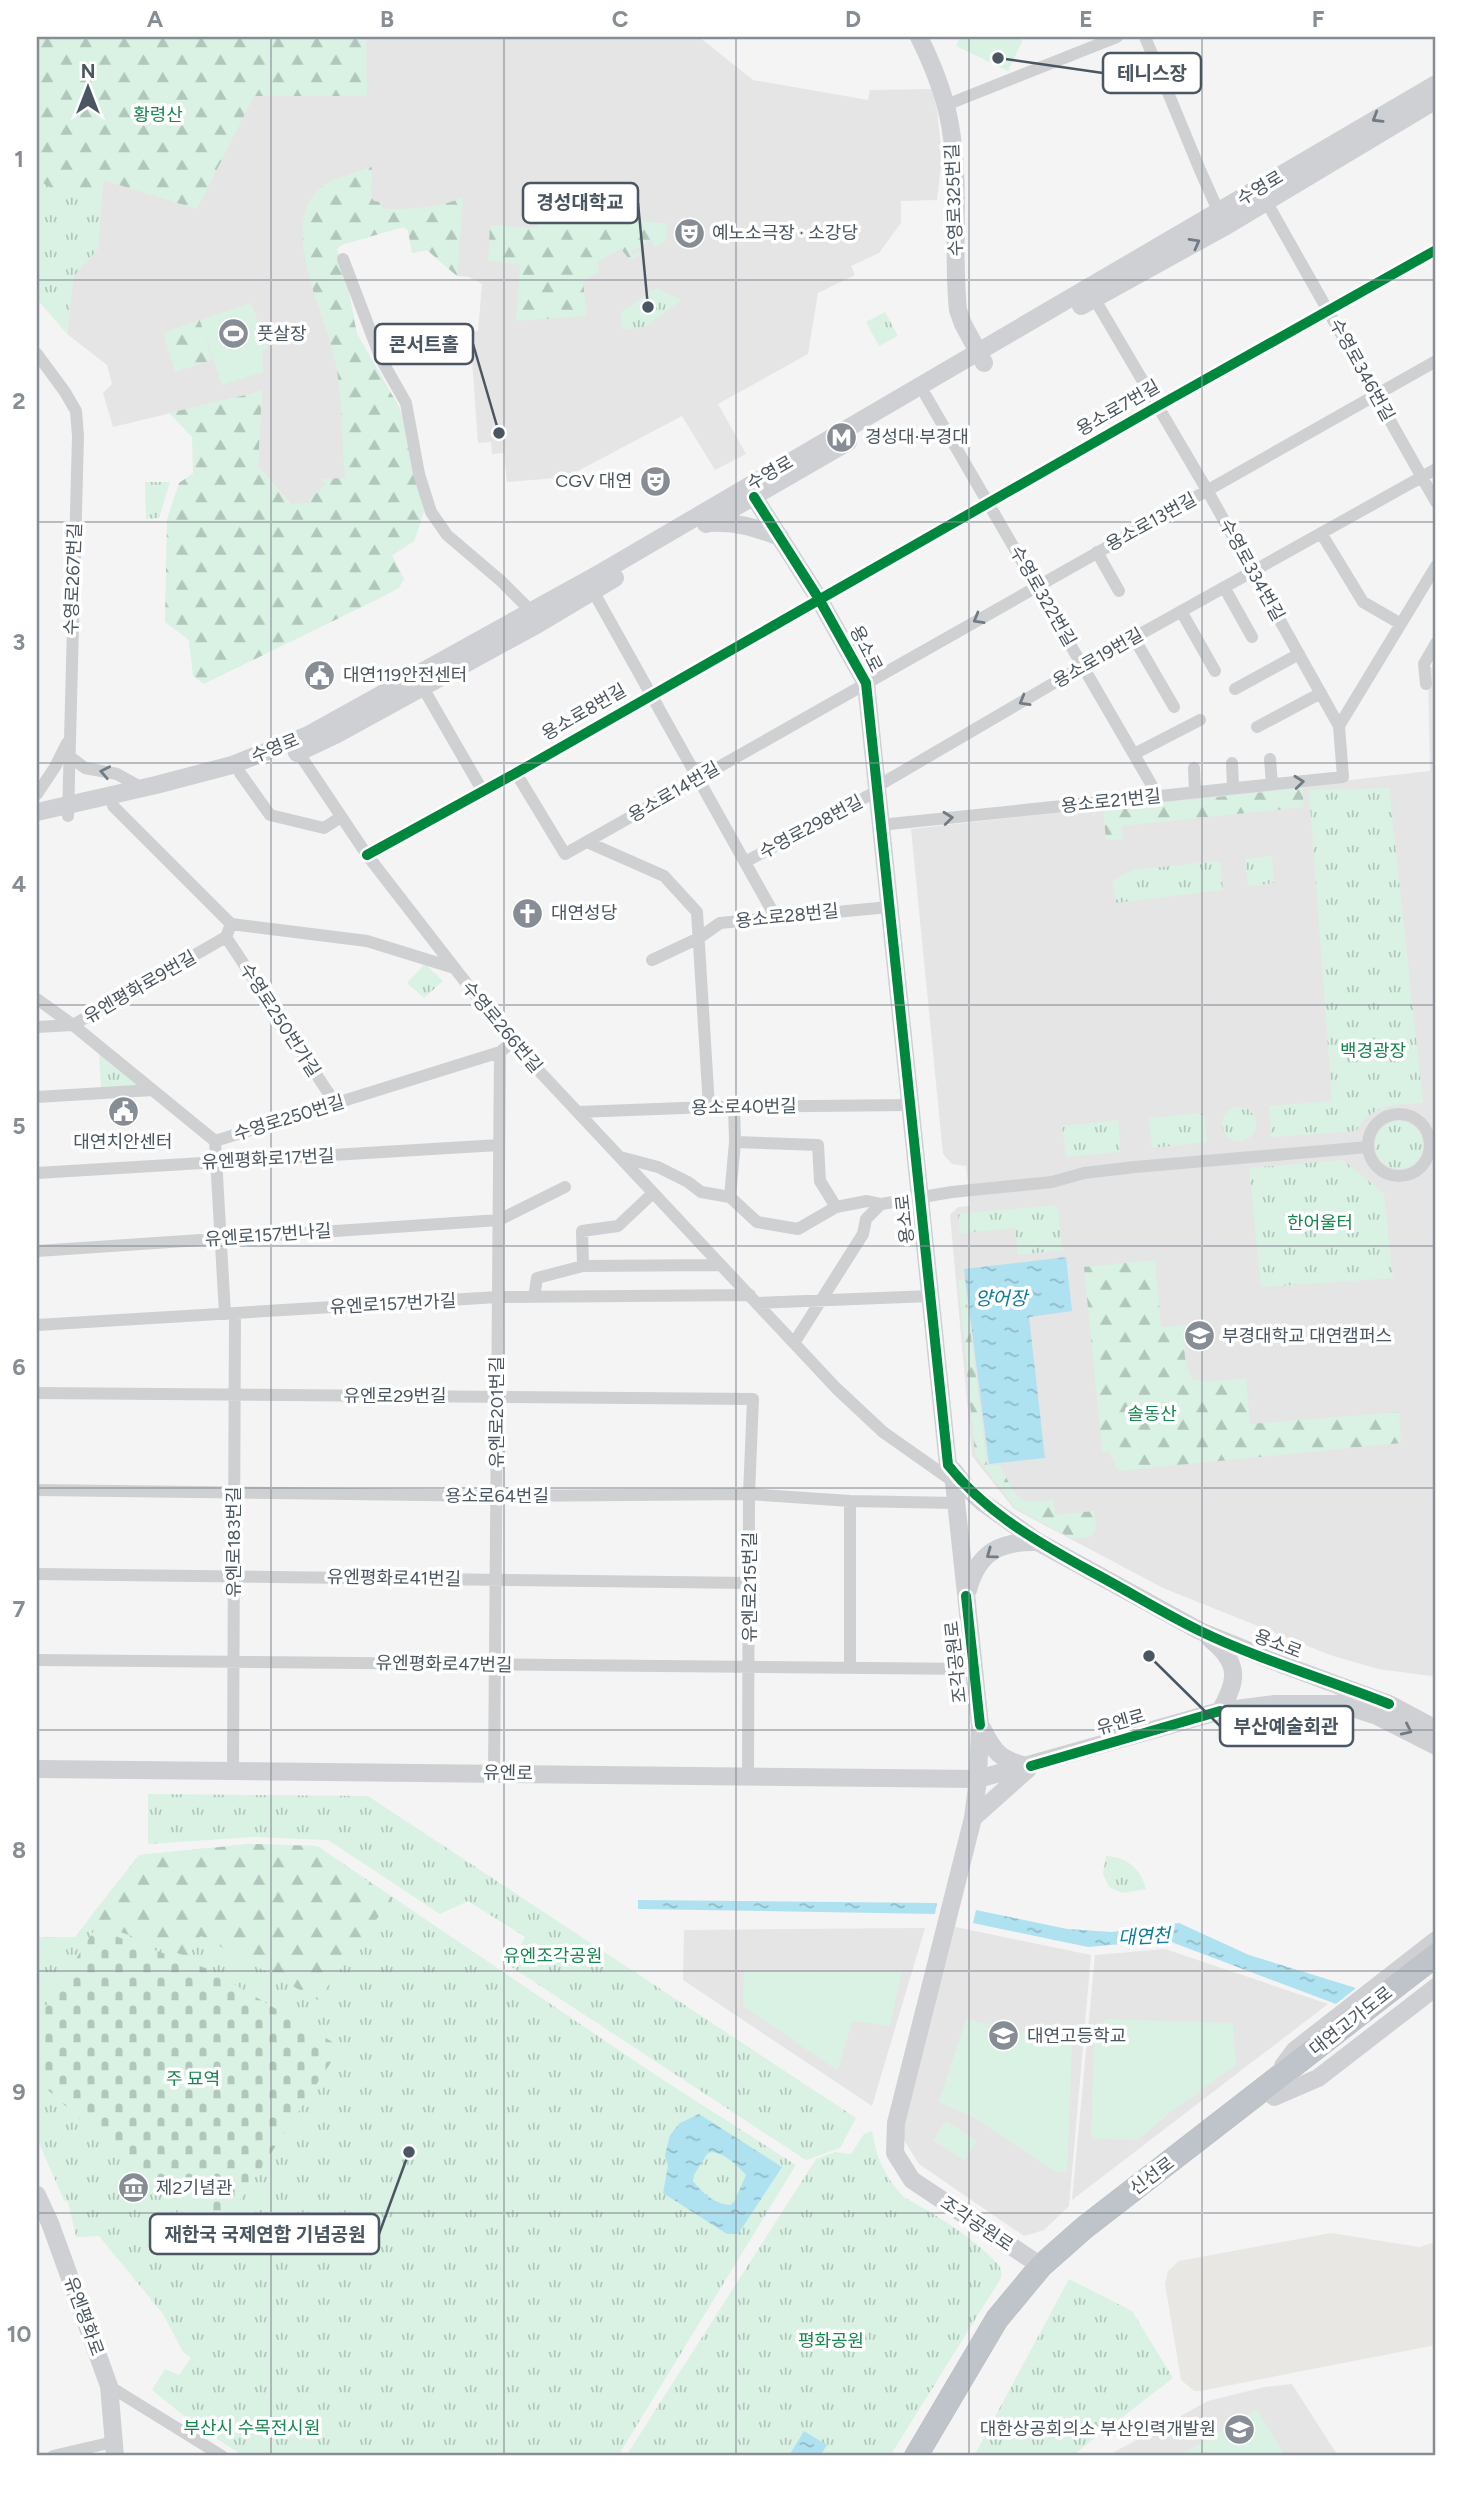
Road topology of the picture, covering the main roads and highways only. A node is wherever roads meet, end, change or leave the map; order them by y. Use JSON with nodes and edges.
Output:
{"nodes":[{"id":1,"x":919,"y":37,"type":"edge"},
{"id":2,"x":1435,"y":98,"type":"edge"},
{"id":3,"x":1222,"y":219,"type":"junction"},
{"id":4,"x":981,"y":358,"type":"junction"},
{"id":5,"x":754,"y":497,"type":"junction"},
{"id":6,"x":708,"y":523,"type":"junction"},
{"id":7,"x":780,"y":537,"type":"junction"},
{"id":8,"x":68,"y":810,"type":"junction"},
{"id":9,"x":37,"y":811,"type":"edge"},
{"id":10,"x":37,"y":823,"type":"edge"},
{"id":11,"x":948,"y":1465,"type":"junction"},
{"id":12,"x":1038,"y":1542,"type":"junction"},
{"id":13,"x":967,"y":1596,"type":"junction"},
{"id":14,"x":1200,"y":1631,"type":"junction"},
{"id":15,"x":1220,"y":1711,"type":"junction"},
{"id":16,"x":981,"y":1725,"type":"junction"},
{"id":17,"x":1436,"y":1729,"type":"edge"},
{"id":18,"x":1436,"y":1745,"type":"edge"},
{"id":19,"x":1031,"y":1766,"type":"junction"},
{"id":20,"x":37,"y":1769,"type":"edge"},
{"id":21,"x":978,"y":1779,"type":"junction"},
{"id":22,"x":973,"y":1818,"type":"junction"},
{"id":23,"x":1436,"y":1940,"type":"edge"},
{"id":24,"x":1436,"y":1955,"type":"edge"},
{"id":25,"x":1436,"y":1970,"type":"edge"},
{"id":26,"x":1436,"y":1987,"type":"edge"},
{"id":27,"x":1352,"y":2028,"type":"junction"},
{"id":28,"x":1270,"y":2092,"type":"junction"},
{"id":29,"x":37,"y":2195,"type":"edge"},
{"id":30,"x":1041,"y":2266,"type":"junction"},
{"id":31,"x":114,"y":2449,"type":"edge"},
{"id":32,"x":916,"y":2456,"type":"edge"},
{"id":33,"x":932,"y":2456,"type":"edge"}],
"edges":[{"from":1,"to":4,"type":"main road","name":"수영로325번길"},
{"from":2,"to":3,"type":"main road","name":"수영로","one_way":true},
{"from":2,"to":3,"type":"main road","name":"수영로"},
{"from":3,"to":4,"type":"main road","name":"수영로"},
{"from":4,"to":3,"type":"main road","name":"수영로","one_way":true},
{"from":4,"to":5,"type":"main road","name":"수영로"},
{"from":4,"to":8,"type":"main road","name":"수영로"},
{"from":5,"to":6,"type":"main road","name":"수영로"},
{"from":5,"to":7,"type":"main road","name":"용소로"},
{"from":6,"to":7,"type":"main road"},
{"from":6,"to":8,"type":"main road","name":"수영로"},
{"from":7,"to":11,"type":"main road","name":"용소로"},
{"from":8,"to":9,"type":"main road","name":"수영로"},
{"from":8,"to":10,"type":"main road","name":"수영로"},
{"from":11,"to":12,"type":"main road","name":"용소로"},
{"from":11,"to":13,"type":"main road","name":"조각공원로"},
{"from":12,"to":13,"type":"main road","one_way":true},
{"from":12,"to":14,"type":"main road","name":"용소로"},
{"from":13,"to":16,"type":"main road","name":"조각공원로"},
{"from":14,"to":15,"type":"main road"},
{"from":14,"to":17,"type":"main road","name":"용소로"},
{"from":15,"to":18,"type":"main road","name":"유엔로","one_way":true},
{"from":15,"to":19,"type":"main road","name":"유엔로"},
{"from":16,"to":19,"type":"main road"},
{"from":16,"to":21,"type":"main road","name":"조각공원로"},
{"from":19,"to":21,"type":"main road","name":"유엔로"},
{"from":19,"to":22,"type":"main road"},
{"from":20,"to":21,"type":"main road","name":"유엔로"},
{"from":21,"to":22,"type":"main road","name":"조각공원로"},
{"from":22,"to":30,"type":"main road","name":"조각공원로"},
{"from":23,"to":28,"type":"main road"},
{"from":24,"to":27,"type":"highway","name":"대연고가도로"},
{"from":25,"to":27,"type":"highway","name":"대연고가도로"},
{"from":26,"to":28,"type":"main road"},
{"from":27,"to":28,"type":"highway","name":"대연고가도로"},
{"from":28,"to":30,"type":"highway","name":"신선로"},
{"from":28,"to":33,"type":"highway"},
{"from":29,"to":31,"type":"main road","name":"유엔평화로"},
{"from":30,"to":32,"type":"highway","name":"신선로"}]}
